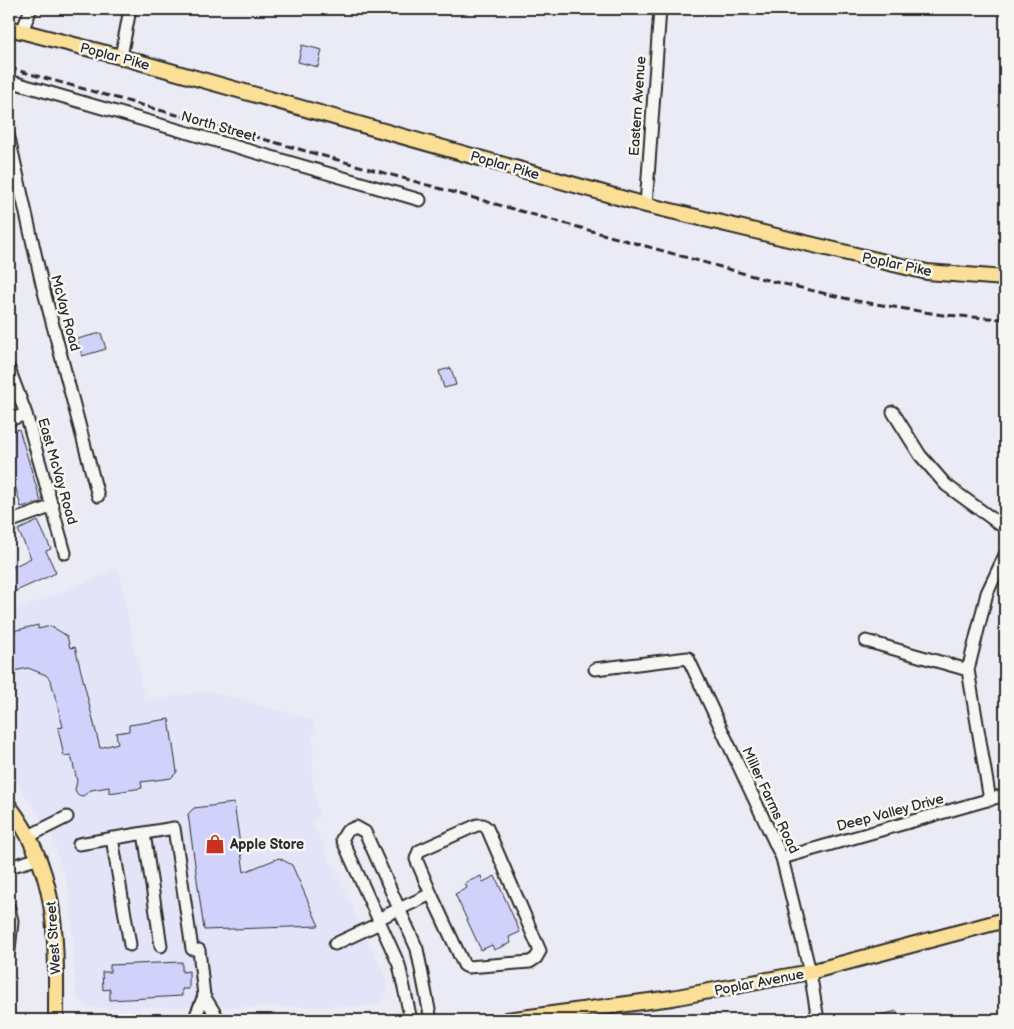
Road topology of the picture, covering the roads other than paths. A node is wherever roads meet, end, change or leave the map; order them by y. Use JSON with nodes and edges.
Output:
{"nodes":[{"id":1,"x":31,"y":9,"type":"edge"},
{"id":2,"x":130,"y":9,"type":"edge"},
{"id":3,"x":660,"y":9,"type":"edge"},
{"id":4,"x":15,"y":29,"type":"edge"},
{"id":5,"x":121,"y":57,"type":"junction"},
{"id":6,"x":9,"y":81,"type":"edge"},
{"id":7,"x":9,"y":138,"type":"edge"},
{"id":8,"x":420,"y":200,"type":"dead end"},
{"id":9,"x":646,"y":205,"type":"junction"},
{"id":10,"x":1005,"y":278,"type":"edge"},
{"id":11,"x":9,"y":369,"type":"edge"},
{"id":12,"x":894,"y":412,"type":"dead end"},
{"id":13,"x":26,"y":414,"type":"junction"},
{"id":14,"x":9,"y":420,"type":"edge"},
{"id":15,"x":98,"y":496,"type":"dead end"},
{"id":16,"x":52,"y":506,"type":"junction"},
{"id":17,"x":9,"y":522,"type":"edge"},
{"id":18,"x":1005,"y":528,"type":"edge"},
{"id":19,"x":65,"y":553,"type":"dead end"},
{"id":20,"x":1005,"y":555,"type":"edge"},
{"id":21,"x":866,"y":642,"type":"dead end"},
{"id":22,"x":595,"y":668,"type":"dead end"},
{"id":23,"x":968,"y":670,"type":"junction"},
{"id":24,"x":1005,"y":796,"type":"edge"},
{"id":25,"x":990,"y":800,"type":"junction"},
{"id":26,"x":9,"y":806,"type":"edge"},
{"id":27,"x":67,"y":817,"type":"dead end"},
{"id":28,"x":144,"y":833,"type":"junction"},
{"id":29,"x":29,"y":836,"type":"junction"},
{"id":30,"x":112,"y":838,"type":"junction"},
{"id":31,"x":80,"y":844,"type":"dead end"},
{"id":32,"x":40,"y":858,"type":"junction"},
{"id":33,"x":782,"y":858,"type":"junction"},
{"id":34,"x":9,"y":866,"type":"edge"},
{"id":35,"x":431,"y":894,"type":"junction"},
{"id":36,"x":9,"y":908,"type":"edge"},
{"id":37,"x":399,"y":910,"type":"junction"},
{"id":38,"x":1005,"y":920,"type":"edge"},
{"id":39,"x":379,"y":921,"type":"junction"},
{"id":40,"x":335,"y":944,"type":"dead end"},
{"id":41,"x":130,"y":945,"type":"dead end"},
{"id":42,"x":161,"y":946,"type":"dead end"},
{"id":43,"x":9,"y":950,"type":"edge"},
{"id":44,"x":810,"y":972,"type":"junction"},
{"id":45,"x":204,"y":996,"type":"junction"},
{"id":46,"x":531,"y":1019,"type":"edge"},
{"id":47,"x":56,"y":1020,"type":"edge"},
{"id":48,"x":194,"y":1020,"type":"edge"},
{"id":49,"x":219,"y":1020,"type":"edge"},
{"id":50,"x":411,"y":1020,"type":"edge"},
{"id":51,"x":431,"y":1020,"type":"edge"},
{"id":52,"x":507,"y":1020,"type":"edge"},
{"id":53,"x":818,"y":1020,"type":"edge"}],
"edges":[{"from":1,"to":4,"type":"street"},
{"from":2,"to":5,"type":"street"},
{"from":3,"to":9,"type":"street","name":"Eastern Avenue"},
{"from":4,"to":5,"type":"main road","name":"Poplar Pike"},
{"from":5,"to":9,"type":"main road","name":"Poplar Pike"},
{"from":6,"to":8,"type":"street","name":"North Street"},
{"from":7,"to":15,"type":"street","name":"McVay Road"},
{"from":9,"to":10,"type":"main road","name":"Poplar Pike"},
{"from":11,"to":13,"type":"street"},
{"from":12,"to":18,"type":"street"},
{"from":13,"to":14,"type":"street","name":"East McVay Road"},
{"from":13,"to":16,"type":"street","name":"East McVay Road"},
{"from":16,"to":17,"type":"street"},
{"from":16,"to":19,"type":"street","name":"East McVay Road"},
{"from":20,"to":23,"type":"street"},
{"from":21,"to":23,"type":"street"},
{"from":22,"to":33,"type":"street","name":"Miller Farms Road"},
{"from":23,"to":25,"type":"street"},
{"from":24,"to":25,"type":"street","name":"Deep Valley Drive"},
{"from":25,"to":33,"type":"street","name":"Deep Valley Drive"},
{"from":26,"to":29,"type":"main road","name":"West Street"},
{"from":27,"to":29,"type":"street"},
{"from":28,"to":30,"type":"street"},
{"from":28,"to":42,"type":"street"},
{"from":28,"to":45,"type":"street"},
{"from":29,"to":32,"type":"main road","name":"West Street"},
{"from":30,"to":31,"type":"street"},
{"from":30,"to":41,"type":"street"},
{"from":32,"to":34,"type":"street"},
{"from":32,"to":47,"type":"main road","name":"West Street"},
{"from":33,"to":44,"type":"street","name":"Miller Farms Road"},
{"from":35,"to":35,"type":"street"},
{"from":35,"to":37,"type":"street"},
{"from":36,"to":43,"type":"street"},
{"from":37,"to":39,"type":"street"},
{"from":37,"to":39,"type":"street"},
{"from":37,"to":51,"type":"street"},
{"from":38,"to":44,"type":"main road","name":"Poplar Avenue"},
{"from":39,"to":40,"type":"street"},
{"from":39,"to":50,"type":"street"},
{"from":44,"to":46,"type":"main road","name":"Poplar Avenue"},
{"from":44,"to":53,"type":"street","name":"Miller Farms Road"},
{"from":45,"to":48,"type":"street"},
{"from":45,"to":49,"type":"street"},
{"from":46,"to":52,"type":"main road","name":"Poplar Avenue"}]}
